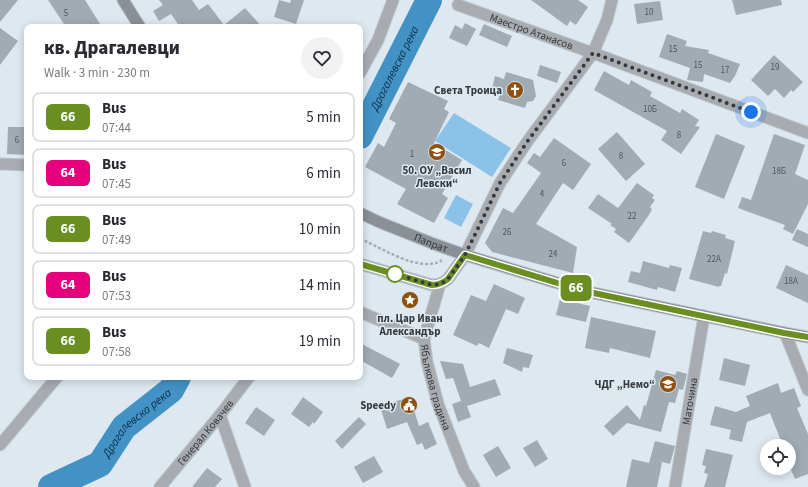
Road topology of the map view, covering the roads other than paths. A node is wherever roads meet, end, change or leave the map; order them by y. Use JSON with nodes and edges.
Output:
{"nodes":[{"id":1,"x":123,"y":0,"type":"edge"},
{"id":2,"x":393,"y":0,"type":"edge"},
{"id":3,"x":612,"y":0,"type":"edge"},
{"id":4,"x":458,"y":5,"type":"dead end"},
{"id":5,"x":138,"y":24,"type":"edge"},
{"id":6,"x":593,"y":53,"type":"junction"},
{"id":7,"x":363,"y":68,"type":"edge"},
{"id":8,"x":808,"y":133,"type":"edge"},
{"id":9,"x":0,"y":164,"type":"edge"},
{"id":10,"x":24,"y":165,"type":"edge"},
{"id":11,"x":363,"y":214,"type":"edge"},
{"id":12,"x":465,"y":255,"type":"junction"},
{"id":13,"x":363,"y":265,"type":"edge"},
{"id":14,"x":440,"y":284,"type":"junction"},
{"id":15,"x":363,"y":313,"type":"edge"},
{"id":16,"x":704,"y":316,"type":"junction"},
{"id":17,"x":784,"y":333,"type":"junction"},
{"id":18,"x":808,"y":336,"type":"edge"},
{"id":19,"x":424,"y":339,"type":"junction"},
{"id":20,"x":54,"y":380,"type":"edge"},
{"id":21,"x":247,"y":380,"type":"edge"},
{"id":22,"x":808,"y":390,"type":"edge"},
{"id":23,"x":220,"y":415,"type":"junction"},
{"id":24,"x":0,"y":445,"type":"edge"},
{"id":25,"x":160,"y":487,"type":"edge"},
{"id":26,"x":245,"y":487,"type":"edge"},
{"id":27,"x":474,"y":487,"type":"edge"},
{"id":28,"x":675,"y":487,"type":"edge"}],
"edges":[{"from":1,"to":5,"type":"main road"},
{"from":2,"to":7,"type":"street"},
{"from":3,"to":6,"type":"street"},
{"from":4,"to":6,"type":"street","name":"Маестро Атанасов"},
{"from":6,"to":8,"type":"street","name":"Маестро Атанасов"},
{"from":6,"to":12,"type":"street"},
{"from":9,"to":10,"type":"street"},
{"from":11,"to":12,"type":"main road","name":"Папрат"},
{"from":12,"to":14,"type":"street"},
{"from":12,"to":16,"type":"main road","name":"Папрат"},
{"from":13,"to":14,"type":"street"},
{"from":14,"to":19,"type":"street","name":"Ябълкова градина"},
{"from":15,"to":19,"type":"street"},
{"from":16,"to":17,"type":"main road","name":"Папрат"},
{"from":16,"to":28,"type":"street","name":"Маточина"},
{"from":17,"to":18,"type":"main road","name":"Папрат"},
{"from":17,"to":22,"type":"street"},
{"from":19,"to":27,"type":"street","name":"Ябълкова градина"},
{"from":20,"to":24,"type":"street"},
{"from":21,"to":23,"type":"street","name":"Генерал Ковачев"},
{"from":23,"to":25,"type":"street","name":"Генерал Ковачев"},
{"from":23,"to":26,"type":"street"}]}
